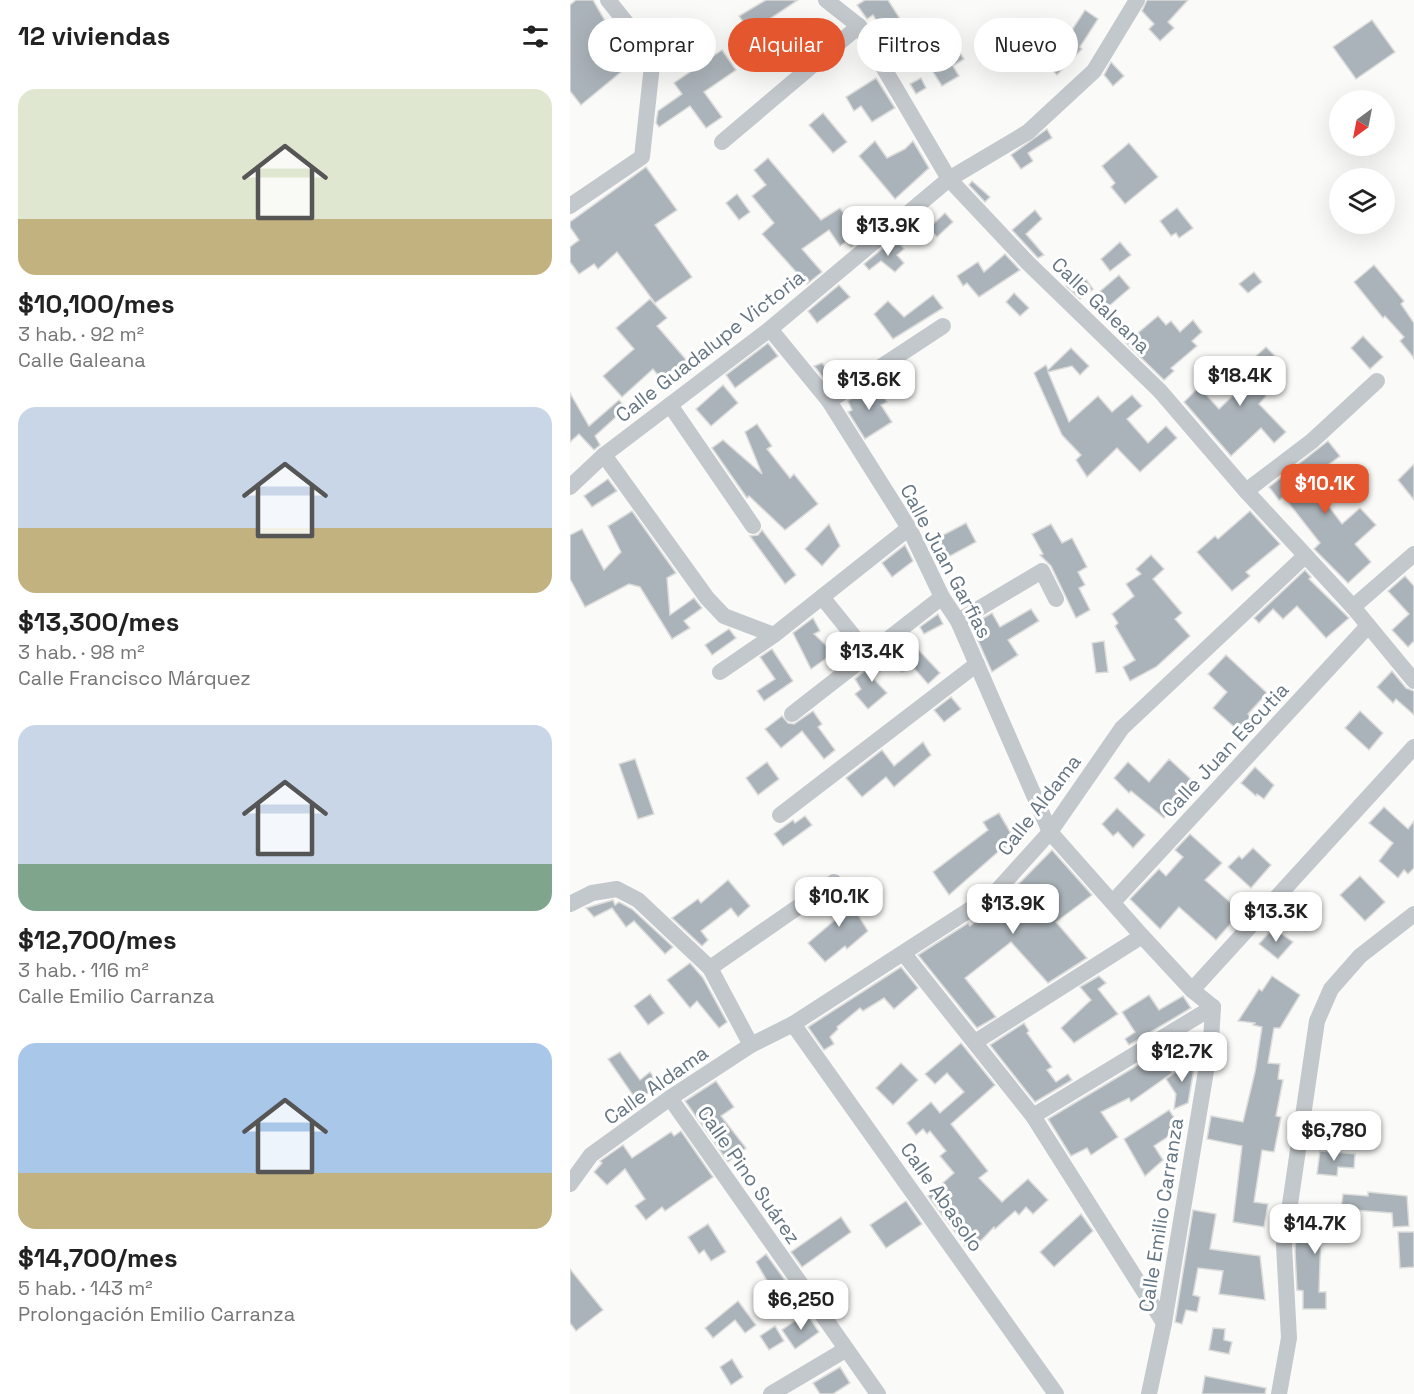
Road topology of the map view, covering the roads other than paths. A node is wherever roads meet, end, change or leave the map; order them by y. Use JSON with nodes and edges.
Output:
{"nodes":[{"id":1,"x":608,"y":0,"type":"edge"},
{"id":2,"x":826,"y":0,"type":"edge"},
{"id":3,"x":1137,"y":0,"type":"edge"},
{"id":4,"x":857,"y":24,"type":"edge"},
{"id":5,"x":857,"y":28,"type":"edge"},
{"id":6,"x":886,"y":72,"type":"edge"},
{"id":7,"x":722,"y":142,"type":"dead end"},
{"id":8,"x":949,"y":179,"type":"junction"},
{"id":9,"x":570,"y":206,"type":"edge"},
{"id":10,"x":944,"y":326,"type":"dead end"},
{"id":11,"x":770,"y":329,"type":"junction"},
{"id":12,"x":1377,"y":381,"type":"dead end"},
{"id":13,"x":829,"y":401,"type":"junction"},
{"id":14,"x":670,"y":405,"type":"junction"},
{"id":15,"x":604,"y":455,"type":"junction"},
{"id":16,"x":570,"y":487,"type":"edge"},
{"id":17,"x":1245,"y":491,"type":"junction"},
{"id":18,"x":753,"y":526,"type":"dead end"},
{"id":19,"x":909,"y":528,"type":"junction"},
{"id":20,"x":1414,"y":554,"type":"edge"},
{"id":21,"x":1305,"y":556,"type":"junction"},
{"id":22,"x":822,"y":597,"type":"junction"},
{"id":23,"x":942,"y":597,"type":"junction"},
{"id":24,"x":1056,"y":599,"type":"dead end"},
{"id":25,"x":1353,"y":607,"type":"junction"},
{"id":26,"x":958,"y":621,"type":"junction"},
{"id":27,"x":1368,"y":626,"type":"junction"},
{"id":28,"x":774,"y":635,"type":"junction"},
{"id":29,"x":868,"y":654,"type":"junction"},
{"id":30,"x":977,"y":664,"type":"junction"},
{"id":31,"x":720,"y":672,"type":"dead end"},
{"id":32,"x":1414,"y":681,"type":"edge"},
{"id":33,"x":792,"y":714,"type":"dead end"},
{"id":34,"x":1414,"y":747,"type":"edge"},
{"id":35,"x":780,"y":815,"type":"dead end"},
{"id":36,"x":1050,"y":832,"type":"junction"},
{"id":37,"x":834,"y":882,"type":"dead end"},
{"id":38,"x":1113,"y":902,"type":"junction"},
{"id":39,"x":570,"y":904,"type":"edge"},
{"id":40,"x":1414,"y":914,"type":"edge"},
{"id":41,"x":1142,"y":936,"type":"junction"},
{"id":42,"x":904,"y":954,"type":"junction"},
{"id":43,"x":710,"y":968,"type":"junction"},
{"id":44,"x":1192,"y":990,"type":"junction"},
{"id":45,"x":1213,"y":1007,"type":"junction"},
{"id":46,"x":793,"y":1024,"type":"junction"},
{"id":47,"x":975,"y":1042,"type":"junction"},
{"id":48,"x":751,"y":1045,"type":"junction"},
{"id":49,"x":670,"y":1098,"type":"junction"},
{"id":50,"x":1033,"y":1116,"type":"junction"},
{"id":51,"x":570,"y":1184,"type":"edge"},
{"id":52,"x":1164,"y":1323,"type":"junction"},
{"id":53,"x":845,"y":1350,"type":"junction"},
{"id":54,"x":771,"y":1394,"type":"edge"},
{"id":55,"x":878,"y":1394,"type":"edge"},
{"id":56,"x":1056,"y":1394,"type":"edge"},
{"id":57,"x":1149,"y":1394,"type":"edge"},
{"id":58,"x":1279,"y":1394,"type":"edge"}],
"edges":[{"from":1,"to":9,"type":"street"},
{"from":2,"to":4,"type":"street","name":"Calle Galeana"},
{"from":3,"to":8,"type":"street","name":"Calle Guadalupe Victoria"},
{"from":5,"to":7,"type":"street"},
{"from":6,"to":8,"type":"street","name":"Calle Galeana"},
{"from":8,"to":11,"type":"street","name":"Calle Guadalupe Victoria"},
{"from":8,"to":17,"type":"street","name":"Calle Galeana"},
{"from":10,"to":13,"type":"street"},
{"from":11,"to":13,"type":"street","name":"Calle Juan Garfias"},
{"from":11,"to":14,"type":"street","name":"Calle Guadalupe Victoria"},
{"from":12,"to":17,"type":"street"},
{"from":13,"to":19,"type":"street","name":"Calle Juan Garfias"},
{"from":14,"to":15,"type":"street","name":"Calle Guadalupe Victoria"},
{"from":14,"to":18,"type":"street"},
{"from":15,"to":16,"type":"street","name":"Calle Guadalupe Victoria"},
{"from":15,"to":28,"type":"street"},
{"from":17,"to":21,"type":"street","name":"Calle Galeana"},
{"from":19,"to":22,"type":"street"},
{"from":19,"to":23,"type":"street","name":"Calle Juan Garfias"},
{"from":20,"to":25,"type":"street"},
{"from":21,"to":25,"type":"street","name":"Calle Galeana"},
{"from":21,"to":36,"type":"street","name":"Calle Aldama"},
{"from":22,"to":28,"type":"street"},
{"from":22,"to":29,"type":"street"},
{"from":23,"to":26,"type":"street","name":"Calle Juan Garfias"},
{"from":23,"to":29,"type":"street"},
{"from":24,"to":26,"type":"street"},
{"from":25,"to":27,"type":"street","name":"Calle Galeana"},
{"from":26,"to":30,"type":"street","name":"Calle Juan Garfias"},
{"from":27,"to":32,"type":"street","name":"Calle Galeana"},
{"from":27,"to":38,"type":"street","name":"Calle Juan Escutia"},
{"from":28,"to":31,"type":"street"},
{"from":29,"to":33,"type":"street"},
{"from":30,"to":35,"type":"street"},
{"from":30,"to":36,"type":"street","name":"Calle Juan Garfias"},
{"from":34,"to":44,"type":"street"},
{"from":36,"to":38,"type":"street","name":"Calle Juan Garfias"},
{"from":36,"to":42,"type":"street","name":"Calle Aldama"},
{"from":37,"to":43,"type":"street"},
{"from":38,"to":41,"type":"street","name":"Calle Juan Garfias"},
{"from":39,"to":43,"type":"street"},
{"from":40,"to":58,"type":"street"},
{"from":41,"to":44,"type":"street","name":"Calle Juan Garfias"},
{"from":41,"to":47,"type":"street"},
{"from":42,"to":46,"type":"street","name":"Calle Aldama"},
{"from":42,"to":47,"type":"street"},
{"from":43,"to":48,"type":"street"},
{"from":44,"to":45,"type":"street","name":"Calle Juan Garfias"},
{"from":45,"to":50,"type":"street"},
{"from":45,"to":52,"type":"street","name":"Calle Emilio Carranza"},
{"from":46,"to":48,"type":"street","name":"Calle Aldama"},
{"from":46,"to":56,"type":"street","name":"Calle Abasolo"},
{"from":47,"to":50,"type":"street"},
{"from":48,"to":49,"type":"street","name":"Calle Aldama"},
{"from":49,"to":51,"type":"street","name":"Calle Aldama"},
{"from":49,"to":53,"type":"street","name":"Calle Pino Suárez"},
{"from":50,"to":52,"type":"street"},
{"from":52,"to":57,"type":"street","name":"Calle Emilio Carranza"},
{"from":53,"to":54,"type":"street"},
{"from":53,"to":55,"type":"street","name":"Calle Pino Suárez"}]}
